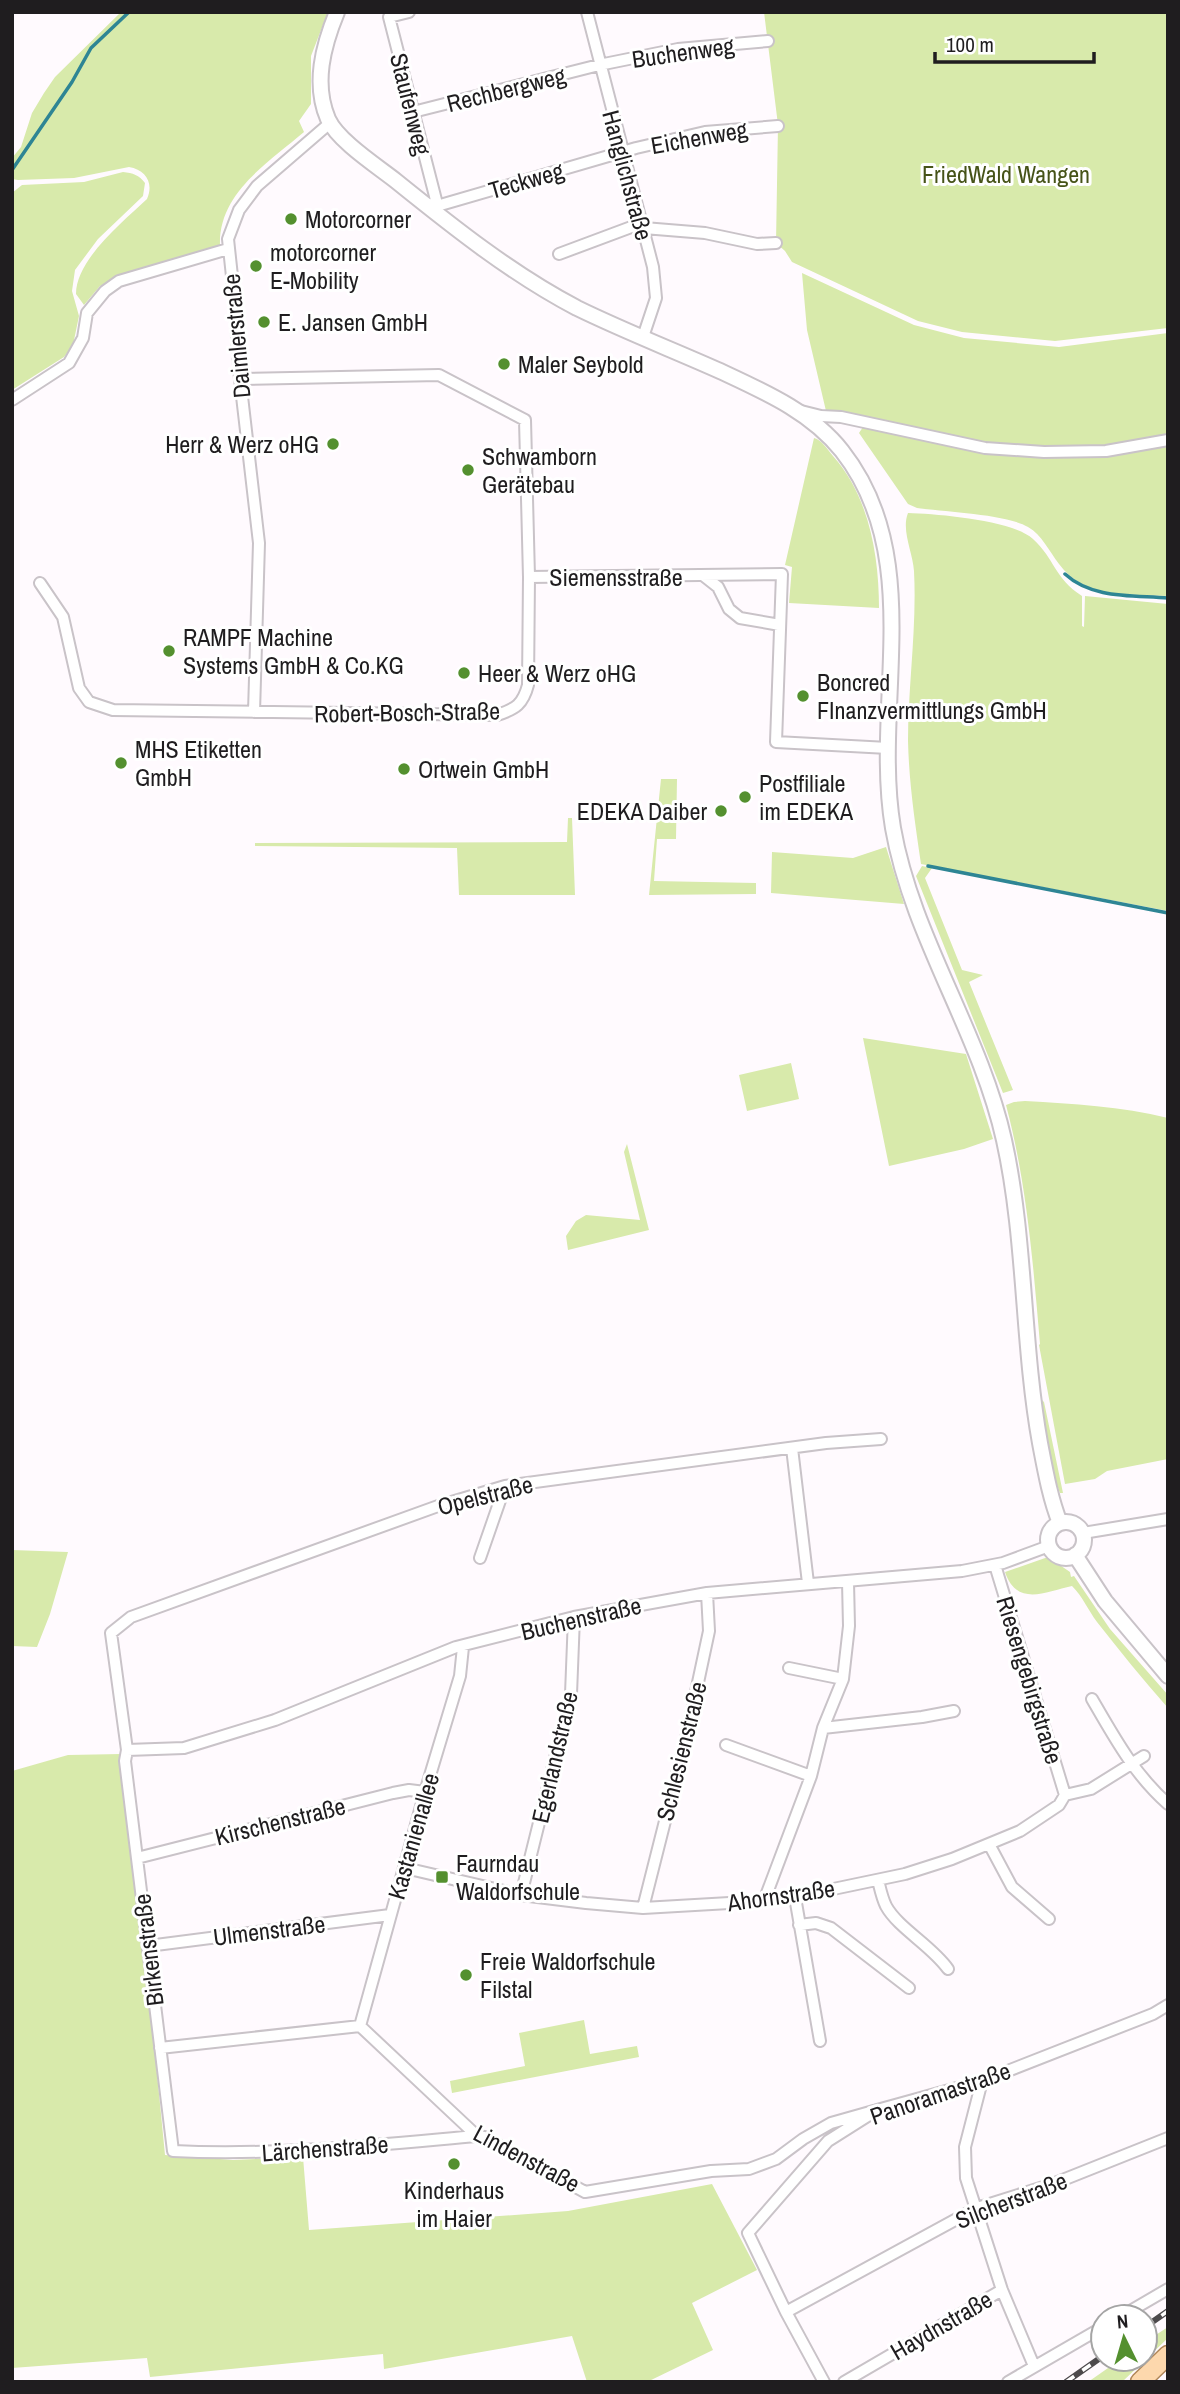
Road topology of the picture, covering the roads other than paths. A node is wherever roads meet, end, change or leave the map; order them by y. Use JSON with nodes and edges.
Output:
{"nodes":[{"id":1,"x":337,"y":12,"type":"edge"},
{"id":2,"x":409,"y":12,"type":"edge"},
{"id":3,"x":587,"y":12,"type":"edge"},
{"id":4,"x":768,"y":41,"type":"dead end"},
{"id":5,"x":599,"y":65,"type":"junction"},
{"id":6,"x":413,"y":112,"type":"junction"},
{"id":7,"x":330,"y":123,"type":"junction"},
{"id":8,"x":778,"y":125,"type":"dead end"},
{"id":9,"x":622,"y":152,"type":"junction"},
{"id":10,"x":429,"y":208,"type":"junction"},
{"id":11,"x":643,"y":226,"type":"junction"},
{"id":12,"x":776,"y":243,"type":"dead end"},
{"id":13,"x":228,"y":249,"type":"junction"},
{"id":14,"x":559,"y":254,"type":"dead end"},
{"id":15,"x":643,"y":337,"type":"junction"},
{"id":16,"x":240,"y":379,"type":"junction"},
{"id":17,"x":12,"y":400,"type":"edge"},
{"id":18,"x":797,"y":410,"type":"junction"},
{"id":19,"x":1168,"y":440,"type":"edge"},
{"id":20,"x":704,"y":576,"type":"junction"},
{"id":21,"x":529,"y":578,"type":"junction"},
{"id":22,"x":40,"y":583,"type":"dead end"},
{"id":23,"x":780,"y":625,"type":"junction"},
{"id":24,"x":254,"y":712,"type":"junction"},
{"id":25,"x":888,"y":748,"type":"junction"},
{"id":26,"x":881,"y":1439,"type":"dead end"},
{"id":27,"x":792,"y":1448,"type":"junction"},
{"id":28,"x":505,"y":1486,"type":"junction"},
{"id":29,"x":1164,"y":1519,"type":"edge"},
{"id":30,"x":1059,"y":1523,"type":"junction"},
{"id":31,"x":1168,"y":1530,"type":"edge"},
{"id":32,"x":1083,"y":1534,"type":"junction"},
{"id":33,"x":1049,"y":1546,"type":"junction"},
{"id":34,"x":1075,"y":1555,"type":"junction"},
{"id":35,"x":480,"y":1558,"type":"dead end"},
{"id":36,"x":995,"y":1565,"type":"junction"},
{"id":37,"x":848,"y":1582,"type":"junction"},
{"id":38,"x":808,"y":1583,"type":"junction"},
{"id":39,"x":707,"y":1593,"type":"junction"},
{"id":40,"x":574,"y":1617,"type":"junction"},
{"id":41,"x":111,"y":1633,"type":"joint"},
{"id":42,"x":463,"y":1647,"type":"junction"},
{"id":43,"x":789,"y":1668,"type":"dead end"},
{"id":44,"x":1168,"y":1676,"type":"edge"},
{"id":45,"x":843,"y":1679,"type":"junction"},
{"id":46,"x":1092,"y":1699,"type":"dead end"},
{"id":47,"x":954,"y":1711,"type":"dead end"},
{"id":48,"x":823,"y":1728,"type":"junction"},
{"id":49,"x":726,"y":1745,"type":"dead end"},
{"id":50,"x":127,"y":1750,"type":"junction"},
{"id":51,"x":1144,"y":1755,"type":"dead end"},
{"id":52,"x":1130,"y":1764,"type":"junction"},
{"id":53,"x":811,"y":1776,"type":"junction"},
{"id":54,"x":425,"y":1792,"type":"junction"},
{"id":55,"x":1065,"y":1795,"type":"junction"},
{"id":56,"x":1168,"y":1804,"type":"edge"},
{"id":57,"x":989,"y":1844,"type":"junction"},
{"id":58,"x":137,"y":1858,"type":"junction"},
{"id":59,"x":405,"y":1868,"type":"junction"},
{"id":60,"x":878,"y":1880,"type":"junction"},
{"id":61,"x":521,"y":1895,"type":"junction"},
{"id":62,"x":795,"y":1897,"type":"junction"},
{"id":63,"x":764,"y":1901,"type":"junction"},
{"id":64,"x":643,"y":1908,"type":"junction"},
{"id":65,"x":390,"y":1915,"type":"junction"},
{"id":66,"x":1049,"y":1919,"type":"dead end"},
{"id":67,"x":799,"y":1925,"type":"junction"},
{"id":68,"x":148,"y":1945,"type":"junction"},
{"id":69,"x":948,"y":1969,"type":"dead end"},
{"id":70,"x":909,"y":1987,"type":"dead end"},
{"id":71,"x":1168,"y":2005,"type":"edge"},
{"id":72,"x":360,"y":2026,"type":"junction"},
{"id":73,"x":820,"y":2041,"type":"dead end"},
{"id":74,"x":160,"y":2048,"type":"junction"},
{"id":75,"x":982,"y":2081,"type":"junction"},
{"id":76,"x":877,"y":2110,"type":"junction"},
{"id":77,"x":477,"y":2136,"type":"junction"},
{"id":78,"x":1168,"y":2138,"type":"edge"},
{"id":79,"x":173,"y":2151,"type":"joint"},
{"id":80,"x":977,"y":2208,"type":"junction"},
{"id":81,"x":1168,"y":2289,"type":"edge"},
{"id":82,"x":1002,"y":2290,"type":"junction"},
{"id":83,"x":1144,"y":2303,"type":"edge"},
{"id":84,"x":786,"y":2312,"type":"junction"},
{"id":85,"x":1089,"y":2335,"type":"edge"},
{"id":86,"x":1168,"y":2354,"type":"edge"},
{"id":87,"x":1034,"y":2366,"type":"junction"},
{"id":88,"x":824,"y":2382,"type":"edge"},
{"id":89,"x":844,"y":2382,"type":"edge"},
{"id":90,"x":1008,"y":2382,"type":"edge"},
{"id":91,"x":1140,"y":2382,"type":"edge"}],
"edges":[{"from":1,"to":7,"type":"street"},
{"from":2,"to":6,"type":"street","name":"Staufenweg"},
{"from":3,"to":5,"type":"street","name":"Hanglichstraße"},
{"from":4,"to":5,"type":"street","name":"Buchenweg"},
{"from":5,"to":6,"type":"street","name":"Rechbergweg"},
{"from":5,"to":9,"type":"street","name":"Hanglichstraße"},
{"from":6,"to":10,"type":"street","name":"Staufenweg"},
{"from":7,"to":10,"type":"street"},
{"from":7,"to":13,"type":"street","name":"Daimlerstraße"},
{"from":8,"to":9,"type":"street","name":"Eichenweg"},
{"from":9,"to":10,"type":"street","name":"Teckweg"},
{"from":9,"to":11,"type":"street","name":"Hanglichstraße"},
{"from":10,"to":15,"type":"street"},
{"from":11,"to":12,"type":"street"},
{"from":11,"to":14,"type":"street"},
{"from":11,"to":15,"type":"street","name":"Hanglichstraße"},
{"from":13,"to":16,"type":"street","name":"Daimlerstraße"},
{"from":13,"to":17,"type":"street"},
{"from":15,"to":18,"type":"street"},
{"from":16,"to":21,"type":"street","name":"Robert-Bosch-Straße"},
{"from":16,"to":24,"type":"street","name":"Daimlerstraße"},
{"from":18,"to":19,"type":"street"},
{"from":18,"to":25,"type":"street"},
{"from":20,"to":21,"type":"street","name":"Siemensstraße"},
{"from":20,"to":23,"type":"street","name":"Siemensstraße"},
{"from":20,"to":23,"type":"street","name":"Siemensstraße"},
{"from":21,"to":24,"type":"street","name":"Robert-Bosch-Straße"},
{"from":22,"to":24,"type":"street"},
{"from":23,"to":25,"type":"street","name":"Siemensstraße"},
{"from":25,"to":30,"type":"street"},
{"from":26,"to":27,"type":"street","name":"Opelstraße"},
{"from":27,"to":28,"type":"street","name":"Opelstraße"},
{"from":27,"to":38,"type":"street"},
{"from":28,"to":35,"type":"street"},
{"from":28,"to":41,"type":"street","name":"Opelstraße"},
{"from":29,"to":31,"type":"street"},
{"from":29,"to":32,"type":"street"},
{"from":30,"to":32,"type":"street"},
{"from":30,"to":33,"type":"street"},
{"from":32,"to":34,"type":"street"},
{"from":33,"to":34,"type":"street"},
{"from":33,"to":36,"type":"street","name":"Buchenstraße"},
{"from":34,"to":44,"type":"street"},
{"from":36,"to":37,"type":"street","name":"Buchenstraße"},
{"from":36,"to":55,"type":"street","name":"Riesengebirgstraße"},
{"from":37,"to":38,"type":"street","name":"Buchenstraße"},
{"from":37,"to":45,"type":"street"},
{"from":38,"to":39,"type":"street","name":"Buchenstraße"},
{"from":39,"to":40,"type":"street","name":"Buchenstraße"},
{"from":39,"to":64,"type":"street","name":"Schlesienstraße"},
{"from":40,"to":42,"type":"street","name":"Buchenstraße"},
{"from":40,"to":61,"type":"street","name":"Egerlandstraße"},
{"from":41,"to":50,"type":"street","name":"Birkenstraße"},
{"from":42,"to":50,"type":"street","name":"Buchenstraße"},
{"from":42,"to":54,"type":"street","name":"Kastanienallee"},
{"from":43,"to":45,"type":"street"},
{"from":45,"to":48,"type":"street"},
{"from":46,"to":52,"type":"street"},
{"from":47,"to":48,"type":"street"},
{"from":48,"to":53,"type":"street"},
{"from":49,"to":53,"type":"street"},
{"from":50,"to":58,"type":"street","name":"Birkenstraße"},
{"from":51,"to":52,"type":"street","name":"Ahornstraße"},
{"from":52,"to":55,"type":"street","name":"Ahornstraße"},
{"from":52,"to":56,"type":"street"},
{"from":53,"to":63,"type":"street"},
{"from":54,"to":58,"type":"street","name":"Kirschenstraße"},
{"from":54,"to":59,"type":"street","name":"Kastanienallee"},
{"from":55,"to":57,"type":"street","name":"Ahornstraße"},
{"from":57,"to":60,"type":"street","name":"Ahornstraße"},
{"from":57,"to":66,"type":"street"},
{"from":58,"to":68,"type":"street","name":"Birkenstraße"},
{"from":59,"to":61,"type":"street","name":"Ahornstraße"},
{"from":59,"to":65,"type":"street","name":"Kastanienallee"},
{"from":60,"to":62,"type":"street","name":"Ahornstraße"},
{"from":60,"to":69,"type":"street"},
{"from":61,"to":64,"type":"street","name":"Ahornstraße"},
{"from":62,"to":63,"type":"street","name":"Ahornstraße"},
{"from":62,"to":67,"type":"street"},
{"from":63,"to":64,"type":"street","name":"Ahornstraße"},
{"from":65,"to":68,"type":"street","name":"Ulmenstraße"},
{"from":65,"to":72,"type":"street","name":"Kastanienallee"},
{"from":67,"to":70,"type":"street"},
{"from":67,"to":73,"type":"street"},
{"from":68,"to":74,"type":"street","name":"Birkenstraße"},
{"from":71,"to":75,"type":"street","name":"Panoramastraße"},
{"from":72,"to":74,"type":"street"},
{"from":72,"to":77,"type":"street","name":"Lindenstraße"},
{"from":74,"to":79,"type":"street","name":"Birkenstraße"},
{"from":75,"to":76,"type":"street","name":"Panoramastraße"},
{"from":75,"to":80,"type":"street"},
{"from":76,"to":77,"type":"street","name":"Lindenstraße"},
{"from":76,"to":84,"type":"street","name":"Panoramastraße"},
{"from":77,"to":79,"type":"street","name":"Lärchenstraße"},
{"from":78,"to":80,"type":"street","name":"Silcherstraße"},
{"from":80,"to":82,"type":"street"},
{"from":80,"to":84,"type":"street","name":"Silcherstraße"},
{"from":81,"to":83,"type":"street"},
{"from":82,"to":87,"type":"street"},
{"from":82,"to":89,"type":"street","name":"Haydnstraße"},
{"from":84,"to":88,"type":"street","name":"Panoramastraße"},
{"from":85,"to":87,"type":"street"},
{"from":86,"to":91,"type":"main road"},
{"from":87,"to":90,"type":"street"}]}
